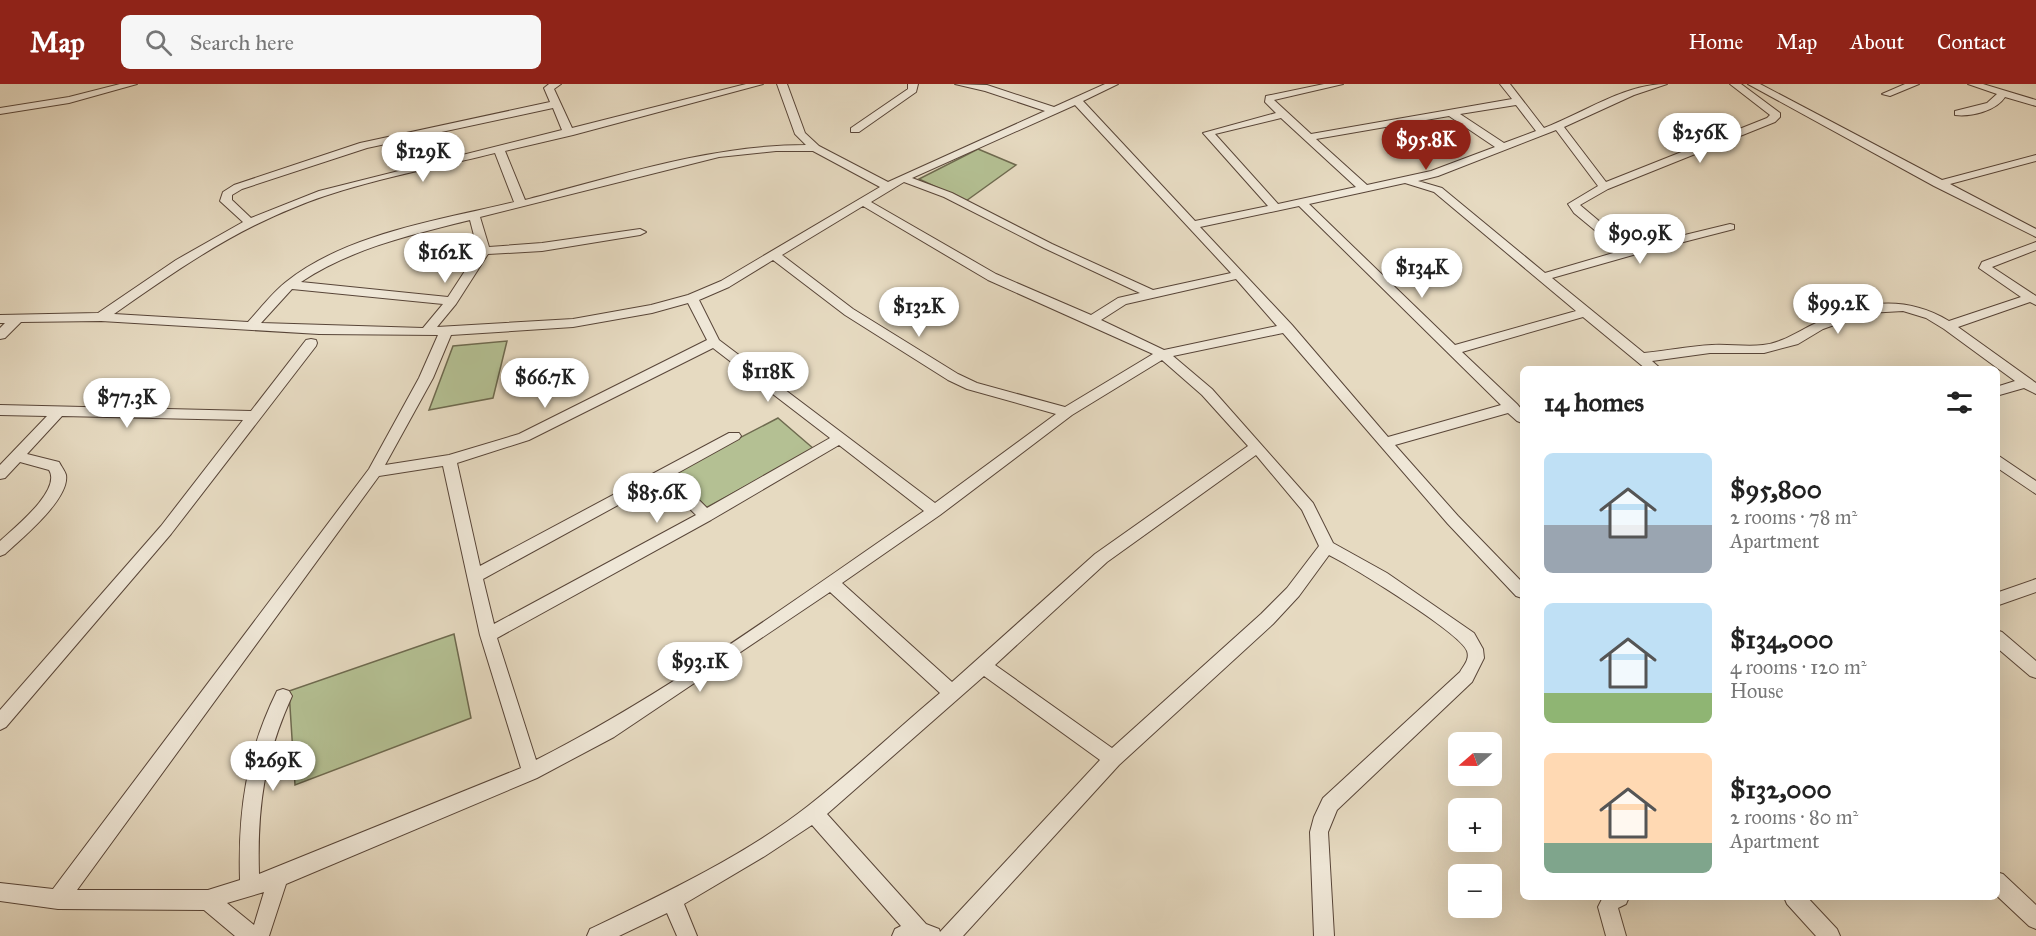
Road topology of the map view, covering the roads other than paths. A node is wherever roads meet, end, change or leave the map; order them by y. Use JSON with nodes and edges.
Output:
{"nodes":[{"id":1,"x":132,"y":84,"type":"edge"},
{"id":2,"x":758,"y":84,"type":"edge"},
{"id":3,"x":782,"y":84,"type":"edge"},
{"id":4,"x":913,"y":84,"type":"edge"},
{"id":5,"x":961,"y":84,"type":"edge"},
{"id":6,"x":1113,"y":84,"type":"edge"},
{"id":7,"x":1338,"y":84,"type":"edge"},
{"id":8,"x":1505,"y":84,"type":"edge"},
{"id":9,"x":1662,"y":84,"type":"edge"},
{"id":10,"x":1735,"y":84,"type":"edge"},
{"id":11,"x":1753,"y":84,"type":"edge"},
{"id":12,"x":1914,"y":84,"type":"edge"},
{"id":13,"x":1972,"y":84,"type":"edge"},
{"id":14,"x":551,"y":85,"type":"edge"},
{"id":15,"x":1093,"y":88,"type":"edge"},
{"id":16,"x":2002,"y":93,"type":"junction"},
{"id":17,"x":2036,"y":93,"type":"edge"},
{"id":18,"x":1887,"y":94,"type":"dead end"},
{"id":19,"x":2018,"y":98,"type":"junction"},
{"id":20,"x":1076,"y":100,"type":"junction"},
{"id":21,"x":1520,"y":101,"type":"junction"},
{"id":22,"x":2036,"y":103,"type":"edge"},
{"id":23,"x":556,"y":104,"type":"junction"},
{"id":24,"x":1053,"y":110,"type":"junction"},
{"id":25,"x":0,"y":111,"type":"edge"},
{"id":26,"x":1450,"y":112,"type":"junction"},
{"id":27,"x":1959,"y":113,"type":"dead end"},
{"id":28,"x":1283,"y":114,"type":"junction"},
{"id":29,"x":1558,"y":126,"type":"junction"},
{"id":30,"x":855,"y":130,"type":"dead end"},
{"id":31,"x":1542,"y":132,"type":"junction"},
{"id":32,"x":569,"y":133,"type":"junction"},
{"id":33,"x":800,"y":134,"type":"junction"},
{"id":34,"x":1309,"y":137,"type":"junction"},
{"id":35,"x":1503,"y":147,"type":"junction"},
{"id":36,"x":776,"y":148,"type":"junction"},
{"id":37,"x":815,"y":148,"type":"junction"},
{"id":38,"x":499,"y":149,"type":"junction"},
{"id":39,"x":2036,"y":158,"type":"edge"},
{"id":40,"x":1434,"y":174,"type":"junction"},
{"id":41,"x":903,"y":178,"type":"junction"},
{"id":42,"x":1406,"y":180,"type":"junction"},
{"id":43,"x":1938,"y":184,"type":"junction"},
{"id":44,"x":887,"y":186,"type":"junction"},
{"id":45,"x":1604,"y":187,"type":"junction"},
{"id":46,"x":1365,"y":189,"type":"junction"},
{"id":47,"x":1438,"y":190,"type":"junction"},
{"id":48,"x":862,"y":201,"type":"junction"},
{"id":49,"x":520,"y":202,"type":"junction"},
{"id":50,"x":1301,"y":202,"type":"junction"},
{"id":51,"x":1276,"y":208,"type":"junction"},
{"id":52,"x":474,"y":214,"type":"junction"},
{"id":53,"x":249,"y":222,"type":"junction"},
{"id":54,"x":1193,"y":225,"type":"junction"},
{"id":55,"x":1730,"y":227,"type":"dead end"},
{"id":56,"x":640,"y":232,"type":"dead end"},
{"id":57,"x":2036,"y":234,"type":"edge"},
{"id":58,"x":2036,"y":246,"type":"edge"},
{"id":59,"x":484,"y":251,"type":"junction"},
{"id":60,"x":1629,"y":252,"type":"junction"},
{"id":61,"x":775,"y":256,"type":"junction"},
{"id":62,"x":1239,"y":275,"type":"junction"},
{"id":63,"x":1543,"y":277,"type":"junction"},
{"id":64,"x":289,"y":285,"type":"junction"},
{"id":65,"x":1151,"y":294,"type":"junction"},
{"id":66,"x":692,"y":298,"type":"junction"},
{"id":67,"x":2033,"y":299,"type":"edge"},
{"id":68,"x":452,"y":302,"type":"junction"},
{"id":69,"x":1585,"y":312,"type":"junction"},
{"id":70,"x":101,"y":317,"type":"junction"},
{"id":71,"x":18,"y":318,"type":"junction"},
{"id":72,"x":0,"y":319,"type":"edge"},
{"id":73,"x":1092,"y":320,"type":"junction"},
{"id":74,"x":252,"y":325,"type":"junction"},
{"id":75,"x":1948,"y":326,"type":"junction"},
{"id":76,"x":1287,"y":328,"type":"junction"},
{"id":77,"x":427,"y":332,"type":"junction"},
{"id":78,"x":446,"y":332,"type":"junction"},
{"id":79,"x":0,"y":335,"type":"edge"},
{"id":80,"x":714,"y":342,"type":"junction"},
{"id":81,"x":311,"y":343,"type":"dead end"},
{"id":82,"x":1453,"y":350,"type":"junction"},
{"id":83,"x":1163,"y":354,"type":"junction"},
{"id":84,"x":1641,"y":358,"type":"junction"},
{"id":85,"x":1650,"y":366,"type":"edge"},
{"id":86,"x":2031,"y":387,"type":"edge"},
{"id":87,"x":2000,"y":391,"type":"edge"},
{"id":88,"x":1512,"y":407,"type":"junction"},
{"id":89,"x":0,"y":410,"type":"edge"},
{"id":90,"x":58,"y":412,"type":"junction"},
{"id":91,"x":1067,"y":412,"type":"junction"},
{"id":92,"x":1520,"y":415,"type":"edge"},
{"id":93,"x":255,"y":416,"type":"junction"},
{"id":94,"x":734,"y":436,"type":"dead end"},
{"id":95,"x":841,"y":438,"type":"junction"},
{"id":96,"x":1388,"y":442,"type":"junction"},
{"id":97,"x":1257,"y":447,"type":"junction"},
{"id":98,"x":17,"y":456,"type":"junction"},
{"id":99,"x":449,"y":460,"type":"junction"},
{"id":100,"x":2000,"y":462,"type":"edge"},
{"id":101,"x":374,"y":472,"type":"junction"},
{"id":102,"x":0,"y":474,"type":"edge"},
{"id":103,"x":664,"y":474,"type":"junction"},
{"id":104,"x":2036,"y":489,"type":"edge"},
{"id":105,"x":935,"y":512,"type":"junction"},
{"id":106,"x":706,"y":516,"type":"junction"},
{"id":107,"x":1327,"y":547,"type":"junction"},
{"id":108,"x":0,"y":550,"type":"edge"},
{"id":109,"x":476,"y":576,"type":"junction"},
{"id":110,"x":831,"y":583,"type":"junction"},
{"id":111,"x":2036,"y":585,"type":"edge"},
{"id":112,"x":1520,"y":590,"type":"edge"},
{"id":113,"x":2000,"y":598,"type":"edge"},
{"id":114,"x":488,"y":635,"type":"junction"},
{"id":115,"x":2000,"y":640,"type":"edge"},
{"id":116,"x":983,"y":666,"type":"junction"},
{"id":117,"x":2036,"y":671,"type":"edge"},
{"id":118,"x":952,"y":693,"type":"junction"},
{"id":119,"x":283,"y":696,"type":"dead end"},
{"id":120,"x":0,"y":722,"type":"edge"},
{"id":121,"x":1113,"y":759,"type":"junction"},
{"id":122,"x":531,"y":772,"type":"junction"},
{"id":123,"x":814,"y":813,"type":"junction"},
{"id":124,"x":278,"y":878,"type":"junction"},
{"id":125,"x":2000,"y":885,"type":"edge"},
{"id":126,"x":250,"y":886,"type":"junction"},
{"id":127,"x":0,"y":892,"type":"edge"},
{"id":128,"x":58,"y":898,"type":"junction"},
{"id":129,"x":207,"y":900,"type":"junction"},
{"id":130,"x":672,"y":900,"type":"junction"},
{"id":131,"x":1612,"y":900,"type":"edge"},
{"id":132,"x":1797,"y":900,"type":"edge"},
{"id":133,"x":2036,"y":920,"type":"edge"},
{"id":134,"x":918,"y":935,"type":"edge"},
{"id":135,"x":251,"y":936,"type":"edge"},
{"id":136,"x":259,"y":936,"type":"edge"},
{"id":137,"x":597,"y":936,"type":"edge"},
{"id":138,"x":687,"y":936,"type":"edge"},
{"id":139,"x":949,"y":936,"type":"edge"},
{"id":140,"x":1324,"y":936,"type":"edge"},
{"id":141,"x":1616,"y":936,"type":"edge"},
{"id":142,"x":1830,"y":936,"type":"edge"}],
"edges":[{"from":1,"to":25,"type":"street"},
{"from":2,"to":32,"type":"street"},
{"from":3,"to":33,"type":"street"},
{"from":4,"to":30,"type":"street"},
{"from":5,"to":24,"type":"street"},
{"from":6,"to":15,"type":"street"},
{"from":7,"to":28,"type":"street"},
{"from":8,"to":21,"type":"street"},
{"from":9,"to":29,"type":"street"},
{"from":10,"to":45,"type":"street"},
{"from":11,"to":43,"type":"street"},
{"from":12,"to":18,"type":"street"},
{"from":13,"to":16,"type":"street"},
{"from":14,"to":23,"type":"street"},
{"from":15,"to":20,"type":"street"},
{"from":16,"to":19,"type":"street"},
{"from":16,"to":27,"type":"street"},
{"from":17,"to":19,"type":"street"},
{"from":19,"to":22,"type":"street"},
{"from":20,"to":24,"type":"street"},
{"from":20,"to":54,"type":"street"},
{"from":21,"to":26,"type":"street"},
{"from":21,"to":31,"type":"street"},
{"from":23,"to":32,"type":"street"},
{"from":23,"to":53,"type":"street"},
{"from":24,"to":41,"type":"street"},
{"from":26,"to":34,"type":"street"},
{"from":26,"to":35,"type":"street"},
{"from":28,"to":34,"type":"street"},
{"from":28,"to":51,"type":"street"},
{"from":29,"to":31,"type":"street"},
{"from":29,"to":45,"type":"street"},
{"from":31,"to":35,"type":"street"},
{"from":32,"to":38,"type":"street"},
{"from":33,"to":36,"type":"street"},
{"from":33,"to":37,"type":"street"},
{"from":34,"to":46,"type":"street"},
{"from":35,"to":40,"type":"street"},
{"from":36,"to":37,"type":"street"},
{"from":36,"to":49,"type":"street"},
{"from":37,"to":44,"type":"street"},
{"from":38,"to":49,"type":"street"},
{"from":38,"to":53,"type":"street"},
{"from":39,"to":43,"type":"street"},
{"from":40,"to":42,"type":"street"},
{"from":40,"to":47,"type":"street"},
{"from":41,"to":44,"type":"street"},
{"from":41,"to":65,"type":"street"},
{"from":42,"to":46,"type":"street"},
{"from":42,"to":47,"type":"street"},
{"from":43,"to":57,"type":"street"},
{"from":44,"to":48,"type":"street"},
{"from":45,"to":60,"type":"street"},
{"from":46,"to":50,"type":"street"},
{"from":47,"to":63,"type":"street"},
{"from":48,"to":61,"type":"street"},
{"from":48,"to":73,"type":"street"},
{"from":49,"to":52,"type":"street"},
{"from":50,"to":51,"type":"street"},
{"from":50,"to":82,"type":"street"},
{"from":51,"to":54,"type":"street"},
{"from":52,"to":59,"type":"street"},
{"from":52,"to":64,"type":"street"},
{"from":53,"to":70,"type":"street"},
{"from":54,"to":62,"type":"street"},
{"from":55,"to":60,"type":"street"},
{"from":56,"to":59,"type":"street"},
{"from":58,"to":67,"type":"street"},
{"from":59,"to":68,"type":"street"},
{"from":60,"to":63,"type":"street"},
{"from":61,"to":66,"type":"street"},
{"from":61,"to":91,"type":"street"},
{"from":62,"to":65,"type":"street"},
{"from":62,"to":76,"type":"street"},
{"from":63,"to":69,"type":"street"},
{"from":64,"to":68,"type":"street"},
{"from":64,"to":74,"type":"street"},
{"from":65,"to":73,"type":"street"},
{"from":66,"to":78,"type":"street"},
{"from":66,"to":80,"type":"street"},
{"from":67,"to":75,"type":"street"},
{"from":68,"to":77,"type":"street"},
{"from":69,"to":82,"type":"street"},
{"from":69,"to":84,"type":"street"},
{"from":70,"to":71,"type":"street"},
{"from":70,"to":74,"type":"street"},
{"from":71,"to":72,"type":"street"},
{"from":71,"to":79,"type":"street"},
{"from":73,"to":83,"type":"street"},
{"from":74,"to":77,"type":"street"},
{"from":75,"to":84,"type":"street"},
{"from":75,"to":86,"type":"street"},
{"from":76,"to":83,"type":"street"},
{"from":76,"to":96,"type":"street"},
{"from":77,"to":78,"type":"street"},
{"from":78,"to":101,"type":"street"},
{"from":80,"to":95,"type":"street"},
{"from":80,"to":99,"type":"street"},
{"from":81,"to":93,"type":"street"},
{"from":82,"to":88,"type":"street"},
{"from":83,"to":91,"type":"street"},
{"from":83,"to":97,"type":"street"},
{"from":84,"to":85,"type":"street"},
{"from":86,"to":87,"type":"street"},
{"from":88,"to":92,"type":"street"},
{"from":88,"to":96,"type":"street"},
{"from":89,"to":90,"type":"street"},
{"from":90,"to":93,"type":"street"},
{"from":90,"to":98,"type":"street"},
{"from":91,"to":105,"type":"street"},
{"from":93,"to":120,"type":"street"},
{"from":94,"to":103,"type":"street"},
{"from":95,"to":105,"type":"street"},
{"from":95,"to":106,"type":"street"},
{"from":96,"to":112,"type":"street"},
{"from":97,"to":107,"type":"street"},
{"from":97,"to":116,"type":"street"},
{"from":98,"to":102,"type":"street"},
{"from":98,"to":108,"type":"street"},
{"from":99,"to":101,"type":"street"},
{"from":99,"to":109,"type":"street"},
{"from":100,"to":104,"type":"street"},
{"from":101,"to":128,"type":"street"},
{"from":103,"to":106,"type":"street"},
{"from":103,"to":109,"type":"street"},
{"from":105,"to":110,"type":"street"},
{"from":106,"to":114,"type":"street"},
{"from":107,"to":121,"type":"street"},
{"from":107,"to":140,"type":"street"},
{"from":109,"to":114,"type":"street"},
{"from":110,"to":118,"type":"street"},
{"from":110,"to":122,"type":"street"},
{"from":111,"to":113,"type":"street"},
{"from":114,"to":122,"type":"street"},
{"from":115,"to":117,"type":"street"},
{"from":116,"to":118,"type":"street"},
{"from":116,"to":121,"type":"street"},
{"from":118,"to":123,"type":"street"},
{"from":119,"to":126,"type":"street"},
{"from":121,"to":139,"type":"street"},
{"from":122,"to":124,"type":"street"},
{"from":123,"to":130,"type":"street"},
{"from":123,"to":134,"type":"street"},
{"from":124,"to":126,"type":"street"},
{"from":124,"to":136,"type":"street"},
{"from":125,"to":133,"type":"street"},
{"from":126,"to":129,"type":"street"},
{"from":127,"to":128,"type":"street"},
{"from":128,"to":129,"type":"street"},
{"from":129,"to":135,"type":"street"},
{"from":130,"to":137,"type":"street"},
{"from":130,"to":138,"type":"street"},
{"from":131,"to":141,"type":"street"},
{"from":132,"to":142,"type":"street"}]}
